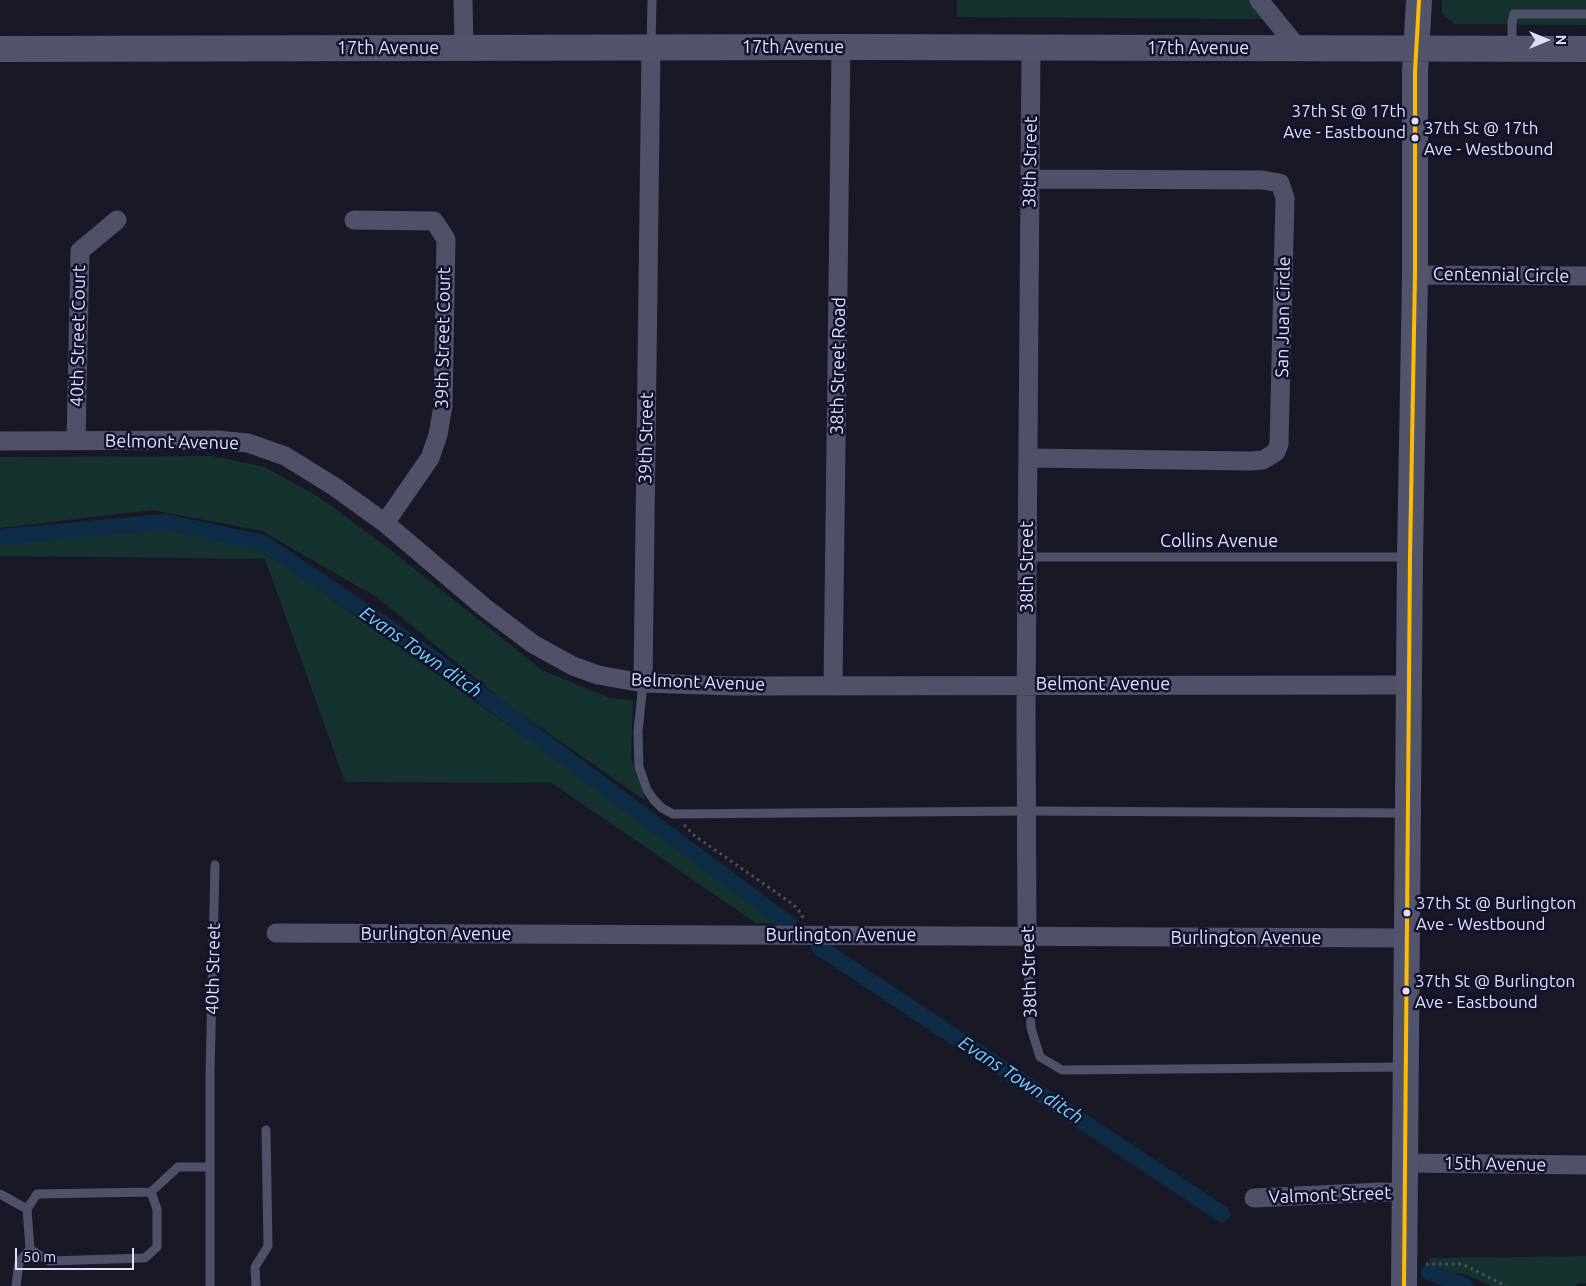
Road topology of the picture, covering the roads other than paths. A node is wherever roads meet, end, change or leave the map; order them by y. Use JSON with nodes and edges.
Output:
{"nodes":[{"id":1,"x":463,"y":0,"type":"edge"},
{"id":2,"x":652,"y":0,"type":"edge"},
{"id":3,"x":1259,"y":0,"type":"edge"},
{"id":4,"x":1419,"y":0,"type":"edge"},
{"id":5,"x":1586,"y":14,"type":"edge"},
{"id":6,"x":464,"y":47,"type":"junction"},
{"id":7,"x":841,"y":47,"type":"junction"},
{"id":8,"x":651,"y":48,"type":"junction"},
{"id":9,"x":1031,"y":48,"type":"junction"},
{"id":10,"x":1298,"y":48,"type":"junction"},
{"id":11,"x":0,"y":49,"type":"edge"},
{"id":12,"x":1417,"y":49,"type":"junction"},
{"id":13,"x":1512,"y":49,"type":"junction"},
{"id":14,"x":1586,"y":49,"type":"edge"},
{"id":15,"x":1030,"y":179,"type":"junction"},
{"id":16,"x":117,"y":220,"type":"dead end"},
{"id":17,"x":354,"y":220,"type":"dead end"},
{"id":18,"x":1416,"y":275,"type":"junction"},
{"id":19,"x":1586,"y":276,"type":"edge"},
{"id":20,"x":76,"y":440,"type":"junction"},
{"id":21,"x":0,"y":441,"type":"edge"},
{"id":22,"x":1028,"y":458,"type":"junction"},
{"id":23,"x":385,"y":523,"type":"junction"},
{"id":24,"x":1028,"y":557,"type":"junction"},
{"id":25,"x":1410,"y":557,"type":"junction"},
{"id":26,"x":643,"y":683,"type":"junction"},
{"id":27,"x":1026,"y":684,"type":"junction"},
{"id":28,"x":1410,"y":684,"type":"junction"},
{"id":29,"x":833,"y":685,"type":"junction"},
{"id":30,"x":1026,"y":811,"type":"junction"},
{"id":31,"x":1408,"y":814,"type":"junction"},
{"id":32,"x":215,"y":865,"type":"dead end"},
{"id":33,"x":276,"y":933,"type":"dead end"},
{"id":34,"x":1027,"y":937,"type":"junction"},
{"id":35,"x":1406,"y":938,"type":"junction"},
{"id":36,"x":1407,"y":1067,"type":"junction"},
{"id":37,"x":266,"y":1130,"type":"dead end"},
{"id":38,"x":1405,"y":1163,"type":"junction"},
{"id":39,"x":1586,"y":1165,"type":"edge"},
{"id":40,"x":210,"y":1167,"type":"junction"},
{"id":41,"x":151,"y":1192,"type":"junction"},
{"id":42,"x":1405,"y":1193,"type":"junction"},
{"id":43,"x":0,"y":1194,"type":"edge"},
{"id":44,"x":1254,"y":1198,"type":"dead end"},
{"id":45,"x":27,"y":1209,"type":"junction"},
{"id":46,"x":30,"y":1249,"type":"junction"},
{"id":47,"x":16,"y":1286,"type":"edge"},
{"id":48,"x":210,"y":1286,"type":"edge"},
{"id":49,"x":256,"y":1286,"type":"edge"},
{"id":50,"x":1404,"y":1286,"type":"edge"}],
"edges":[{"from":1,"to":6,"type":"street"},
{"from":2,"to":8,"type":"lane"},
{"from":3,"to":10,"type":"street"},
{"from":4,"to":12,"type":"main road"},
{"from":5,"to":13,"type":"lane"},
{"from":6,"to":8,"type":"main road","name":"17th Avenue"},
{"from":6,"to":11,"type":"main road","name":"17th Avenue"},
{"from":7,"to":8,"type":"main road","name":"17th Avenue"},
{"from":7,"to":9,"type":"main road","name":"17th Avenue"},
{"from":7,"to":29,"type":"street","name":"38th Street Road"},
{"from":8,"to":26,"type":"street","name":"39th Street"},
{"from":9,"to":10,"type":"main road","name":"17th Avenue"},
{"from":9,"to":15,"type":"street","name":"38th Street"},
{"from":10,"to":12,"type":"main road","name":"17th Avenue"},
{"from":12,"to":13,"type":"main road","name":"17th Avenue"},
{"from":12,"to":18,"type":"main road"},
{"from":13,"to":14,"type":"main road","name":"17th Avenue"},
{"from":15,"to":22,"type":"street","name":"38th Street"},
{"from":15,"to":22,"type":"street","name":"San Juan Circle"},
{"from":16,"to":20,"type":"street","name":"40th Street Court"},
{"from":17,"to":23,"type":"street","name":"39th Street Court"},
{"from":18,"to":19,"type":"street","name":"Centennial Circle"},
{"from":18,"to":25,"type":"main road"},
{"from":20,"to":21,"type":"street","name":"Belmont Avenue"},
{"from":20,"to":23,"type":"street","name":"Belmont Avenue"},
{"from":22,"to":24,"type":"street","name":"38th Street"},
{"from":23,"to":26,"type":"street","name":"Belmont Avenue"},
{"from":24,"to":25,"type":"lane","name":"Collins Avenue"},
{"from":24,"to":27,"type":"street","name":"38th Street"},
{"from":25,"to":28,"type":"main road"},
{"from":26,"to":29,"type":"street","name":"Belmont Avenue"},
{"from":26,"to":30,"type":"lane","name":"39th Street"},
{"from":27,"to":28,"type":"street","name":"Belmont Avenue"},
{"from":27,"to":29,"type":"street","name":"Belmont Avenue"},
{"from":27,"to":30,"type":"street","name":"38th Street"},
{"from":28,"to":31,"type":"main road"},
{"from":30,"to":31,"type":"lane"},
{"from":30,"to":34,"type":"street","name":"38th Street"},
{"from":31,"to":35,"type":"main road"},
{"from":32,"to":40,"type":"lane","name":"40th Street"},
{"from":33,"to":34,"type":"street","name":"Burlington Avenue"},
{"from":34,"to":35,"type":"street","name":"Burlington Avenue"},
{"from":34,"to":36,"type":"lane","name":"38th Street"},
{"from":35,"to":36,"type":"main road"},
{"from":36,"to":38,"type":"main road"},
{"from":37,"to":49,"type":"lane"},
{"from":38,"to":39,"type":"street","name":"15th Avenue"},
{"from":38,"to":42,"type":"main road"},
{"from":40,"to":41,"type":"lane"},
{"from":40,"to":48,"type":"lane","name":"40th Street"},
{"from":41,"to":45,"type":"lane"},
{"from":41,"to":46,"type":"lane"},
{"from":42,"to":44,"type":"street","name":"Valmont Street"},
{"from":42,"to":50,"type":"main road"},
{"from":43,"to":45,"type":"lane"},
{"from":45,"to":46,"type":"lane"},
{"from":46,"to":47,"type":"lane"}]}
